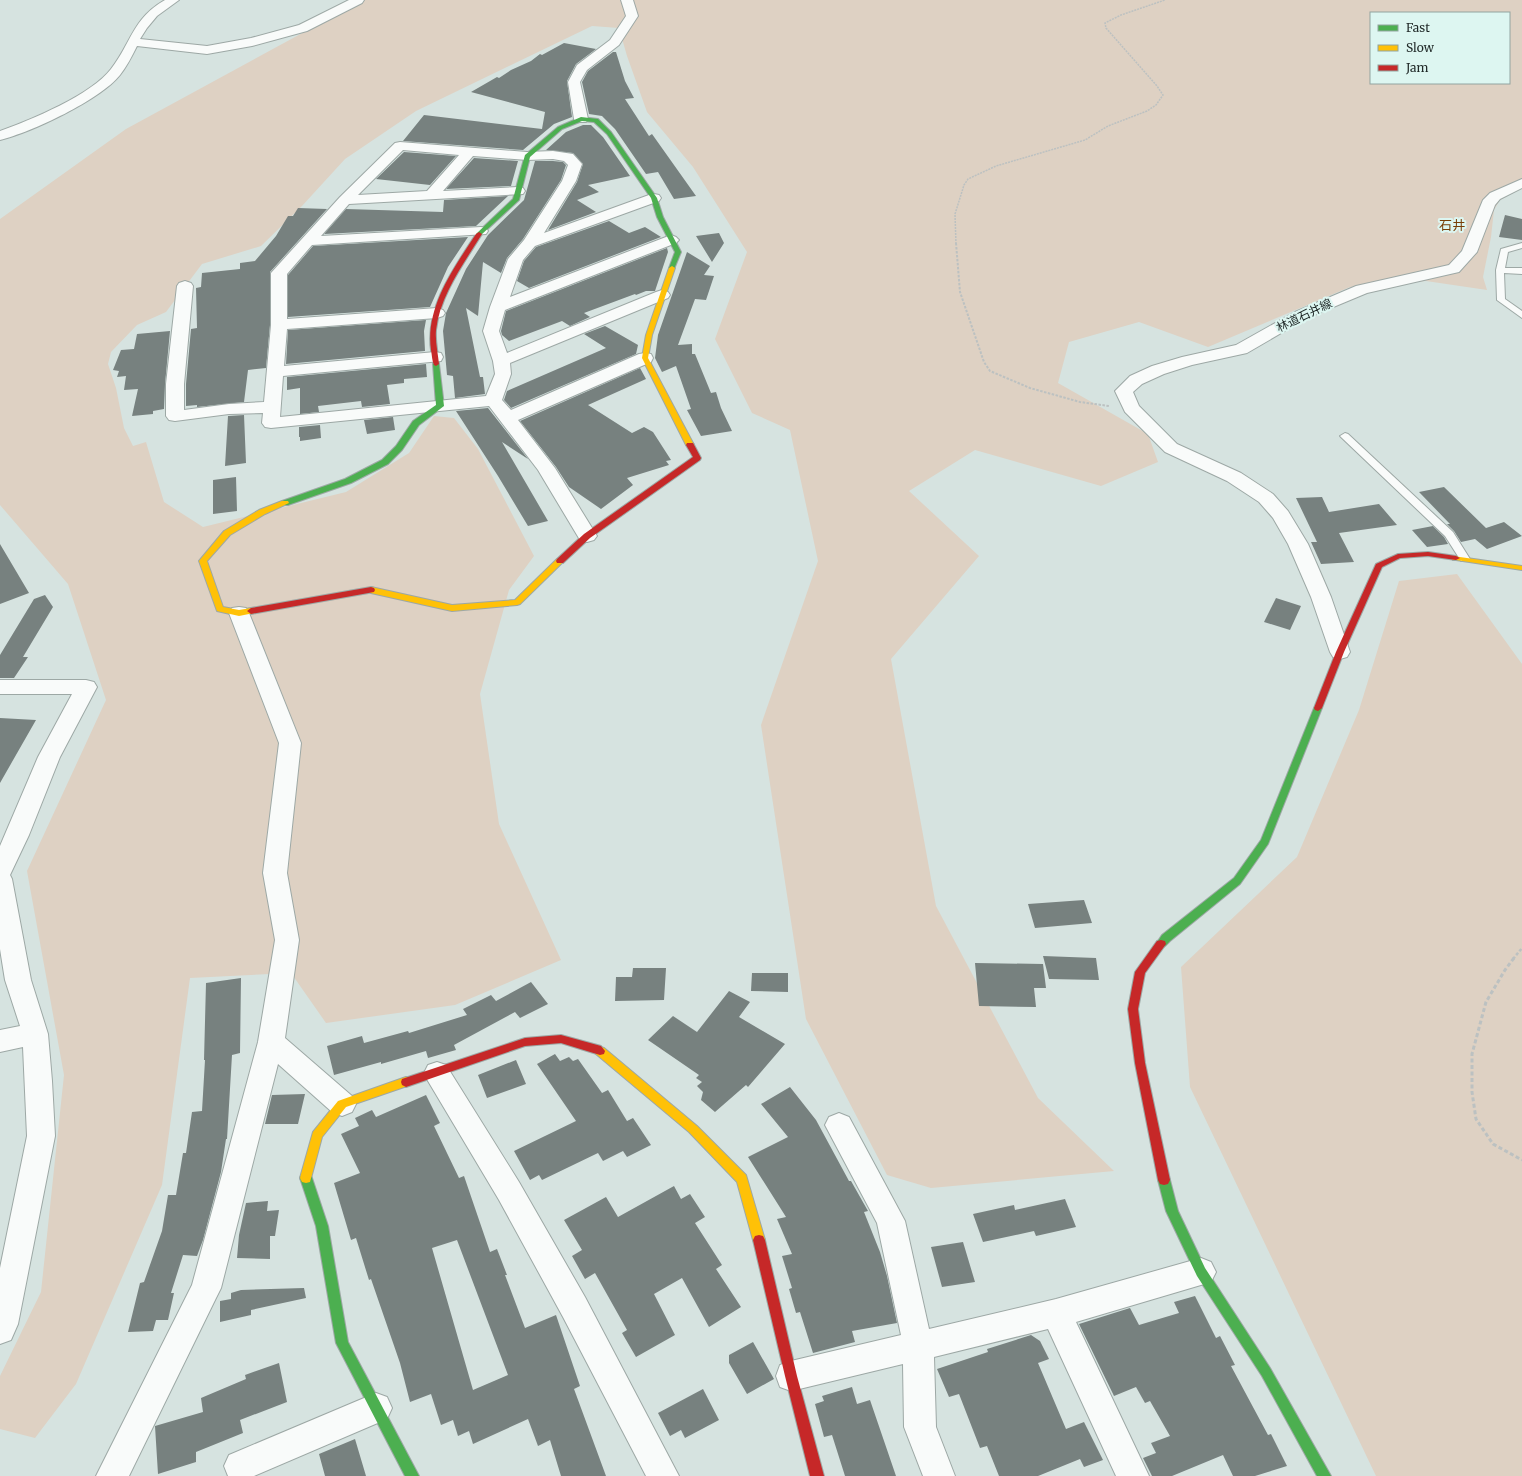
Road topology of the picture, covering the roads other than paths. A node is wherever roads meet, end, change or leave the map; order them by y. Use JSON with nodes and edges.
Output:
{"nodes":[{"id":1,"x":173,"y":0,"type":"edge"},
{"id":2,"x":358,"y":0,"type":"edge"},
{"id":3,"x":627,"y":0,"type":"edge"},
{"id":4,"x":133,"y":42,"type":"junction"},
{"id":5,"x":580,"y":119,"type":"junction"},
{"id":6,"x":0,"y":136,"type":"edge"},
{"id":7,"x":470,"y":150,"type":"junction"},
{"id":8,"x":527,"y":156,"type":"junction"},
{"id":9,"x":1522,"y":183,"type":"edge"},
{"id":10,"x":518,"y":191,"type":"junction"},
{"id":11,"x":431,"y":196,"type":"junction"},
{"id":12,"x":654,"y":198,"type":"junction"},
{"id":13,"x":345,"y":200,"type":"junction"},
{"id":14,"x":481,"y":231,"type":"junction"},
{"id":15,"x":671,"y":240,"type":"junction"},
{"id":16,"x":307,"y":241,"type":"junction"},
{"id":17,"x":530,"y":243,"type":"junction"},
{"id":18,"x":1522,"y":245,"type":"edge"},
{"id":19,"x":1500,"y":270,"type":"junction"},
{"id":20,"x":1522,"y":271,"type":"edge"},
{"id":21,"x":185,"y":286,"type":"dead end"},
{"id":22,"x":662,"y":295,"type":"junction"},
{"id":23,"x":498,"y":307,"type":"junction"},
{"id":24,"x":437,"y":313,"type":"junction"},
{"id":25,"x":1522,"y":315,"type":"edge"},
{"id":26,"x":279,"y":325,"type":"junction"},
{"id":27,"x":435,"y":357,"type":"junction"},
{"id":28,"x":645,"y":358,"type":"junction"},
{"id":29,"x":501,"y":362,"type":"junction"},
{"id":30,"x":275,"y":372,"type":"junction"},
{"id":31,"x":493,"y":400,"type":"junction"},
{"id":32,"x":440,"y":406,"type":"junction"},
{"id":33,"x":271,"y":407,"type":"junction"},
{"id":34,"x":508,"y":418,"type":"junction"},
{"id":35,"x":1345,"y":436,"type":"dead end"},
{"id":36,"x":587,"y":536,"type":"junction"},
{"id":37,"x":1465,"y":559,"type":"junction"},
{"id":38,"x":1522,"y":568,"type":"edge"},
{"id":39,"x":239,"y":613,"type":"junction"},
{"id":40,"x":1340,"y":652,"type":"junction"},
{"id":41,"x":0,"y":687,"type":"edge"},
{"id":42,"x":0,"y":871,"type":"edge"},
{"id":43,"x":0,"y":879,"type":"edge"},
{"id":44,"x":35,"y":1034,"type":"junction"},
{"id":45,"x":0,"y":1040,"type":"edge"},
{"id":46,"x":271,"y":1042,"type":"junction"},
{"id":47,"x":437,"y":1072,"type":"junction"},
{"id":48,"x":342,"y":1104,"type":"junction"},
{"id":49,"x":839,"y":1125,"type":"dead end"},
{"id":50,"x":8,"y":1263,"type":"edge"},
{"id":51,"x":1201,"y":1272,"type":"junction"},
{"id":52,"x":1056,"y":1313,"type":"junction"},
{"id":53,"x":0,"y":1330,"type":"edge"},
{"id":54,"x":918,"y":1346,"type":"junction"},
{"id":55,"x":791,"y":1376,"type":"junction"},
{"id":56,"x":376,"y":1408,"type":"junction"},
{"id":57,"x":240,"y":1466,"type":"dead end"},
{"id":58,"x":112,"y":1476,"type":"edge"},
{"id":59,"x":412,"y":1476,"type":"edge"},
{"id":60,"x":664,"y":1476,"type":"edge"},
{"id":61,"x":817,"y":1476,"type":"edge"},
{"id":62,"x":939,"y":1476,"type":"edge"},
{"id":63,"x":1133,"y":1476,"type":"edge"},
{"id":64,"x":1324,"y":1476,"type":"edge"}],
"edges":[{"from":1,"to":4,"type":"street"},
{"from":2,"to":4,"type":"street"},
{"from":3,"to":5,"type":"street"},
{"from":4,"to":6,"type":"street"},
{"from":5,"to":8,"type":"street"},
{"from":5,"to":12,"type":"street"},
{"from":7,"to":8,"type":"street"},
{"from":7,"to":11,"type":"street"},
{"from":7,"to":13,"type":"street"},
{"from":8,"to":10,"type":"street"},
{"from":8,"to":17,"type":"street"},
{"from":9,"to":40,"type":"street","name":"林道石井線"},
{"from":10,"to":11,"type":"street"},
{"from":10,"to":14,"type":"street"},
{"from":11,"to":13,"type":"street"},
{"from":12,"to":15,"type":"street"},
{"from":12,"to":17,"type":"street"},
{"from":13,"to":16,"type":"street"},
{"from":14,"to":16,"type":"street"},
{"from":14,"to":24,"type":"street"},
{"from":15,"to":22,"type":"street"},
{"from":15,"to":23,"type":"street"},
{"from":16,"to":26,"type":"street"},
{"from":17,"to":23,"type":"street"},
{"from":18,"to":19,"type":"lane"},
{"from":19,"to":20,"type":"lane"},
{"from":19,"to":25,"type":"lane"},
{"from":21,"to":33,"type":"street"},
{"from":22,"to":28,"type":"street"},
{"from":22,"to":29,"type":"street"},
{"from":23,"to":29,"type":"street"},
{"from":24,"to":26,"type":"street"},
{"from":24,"to":27,"type":"street"},
{"from":26,"to":30,"type":"street"},
{"from":27,"to":30,"type":"street"},
{"from":27,"to":32,"type":"street"},
{"from":28,"to":34,"type":"street"},
{"from":28,"to":36,"type":"street"},
{"from":29,"to":31,"type":"street"},
{"from":30,"to":33,"type":"street"},
{"from":31,"to":32,"type":"street"},
{"from":31,"to":34,"type":"street"},
{"from":32,"to":33,"type":"street"},
{"from":32,"to":39,"type":"street"},
{"from":34,"to":36,"type":"street"},
{"from":35,"to":37,"type":"lane"},
{"from":36,"to":39,"type":"street"},
{"from":37,"to":38,"type":"street"},
{"from":37,"to":40,"type":"street"},
{"from":39,"to":46,"type":"street"},
{"from":40,"to":51,"type":"street"},
{"from":41,"to":42,"type":"street"},
{"from":43,"to":44,"type":"street"},
{"from":44,"to":45,"type":"street"},
{"from":44,"to":50,"type":"street"},
{"from":46,"to":48,"type":"street"},
{"from":46,"to":58,"type":"street"},
{"from":47,"to":48,"type":"street"},
{"from":47,"to":55,"type":"street"},
{"from":47,"to":60,"type":"street"},
{"from":48,"to":56,"type":"street"},
{"from":49,"to":54,"type":"street"},
{"from":50,"to":53,"type":"street"},
{"from":51,"to":52,"type":"street"},
{"from":51,"to":64,"type":"street"},
{"from":52,"to":54,"type":"street"},
{"from":52,"to":63,"type":"street"},
{"from":54,"to":55,"type":"street"},
{"from":54,"to":62,"type":"street"},
{"from":55,"to":61,"type":"street"},
{"from":56,"to":57,"type":"street"},
{"from":56,"to":59,"type":"street"}]}
